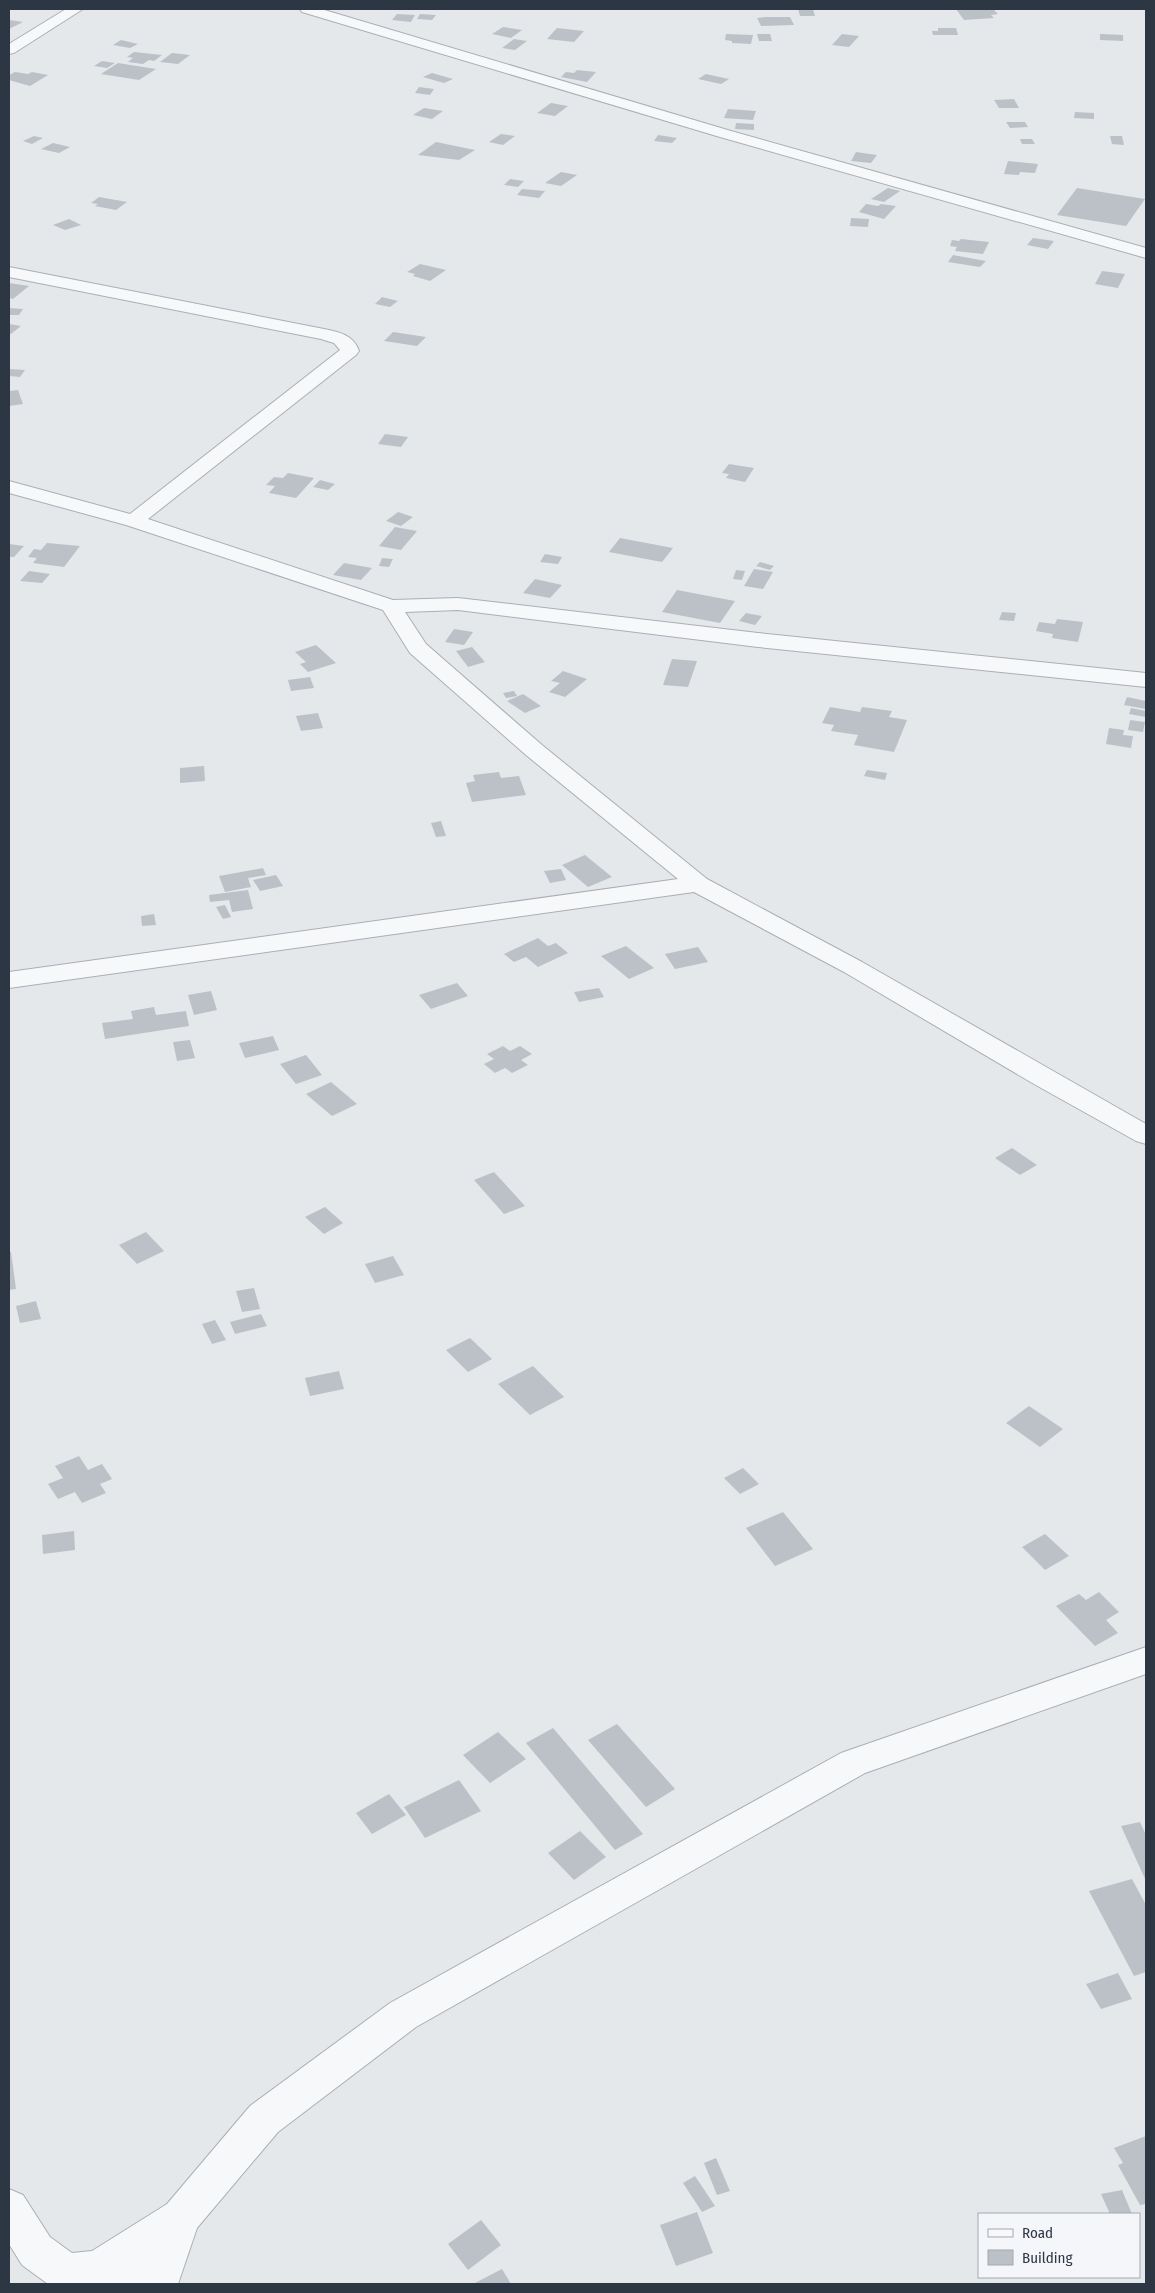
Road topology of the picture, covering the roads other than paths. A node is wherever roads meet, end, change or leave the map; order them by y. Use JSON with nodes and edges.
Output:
{"nodes":[{"id":1,"x":76,"y":9,"type":"edge"},
{"id":2,"x":307,"y":9,"type":"edge"},
{"id":3,"x":9,"y":50,"type":"edge"},
{"id":4,"x":1146,"y":253,"type":"edge"},
{"id":5,"x":9,"y":272,"type":"edge"},
{"id":6,"x":9,"y":487,"type":"edge"},
{"id":7,"x":133,"y":521,"type":"junction"},
{"id":8,"x":391,"y":606,"type":"junction"},
{"id":9,"x":1146,"y":680,"type":"edge"},
{"id":10,"x":698,"y":884,"type":"junction"},
{"id":11,"x":9,"y":980,"type":"edge"},
{"id":12,"x":1146,"y":1135,"type":"edge"},
{"id":13,"x":1146,"y":1660,"type":"edge"},
{"id":14,"x":9,"y":2208,"type":"edge"},
{"id":15,"x":181,"y":2216,"type":"junction"},
{"id":16,"x":127,"y":2284,"type":"edge"},
{"id":17,"x":158,"y":2284,"type":"edge"}],
"edges":[{"from":1,"to":3,"type":"street"},
{"from":2,"to":4,"type":"street"},
{"from":5,"to":7,"type":"street"},
{"from":6,"to":7,"type":"street"},
{"from":7,"to":8,"type":"street"},
{"from":8,"to":9,"type":"street"},
{"from":8,"to":10,"type":"street"},
{"from":10,"to":11,"type":"street"},
{"from":10,"to":12,"type":"street"},
{"from":13,"to":15,"type":"street"},
{"from":14,"to":15,"type":"street"},
{"from":15,"to":16,"type":"street"},
{"from":15,"to":17,"type":"street"}]}
